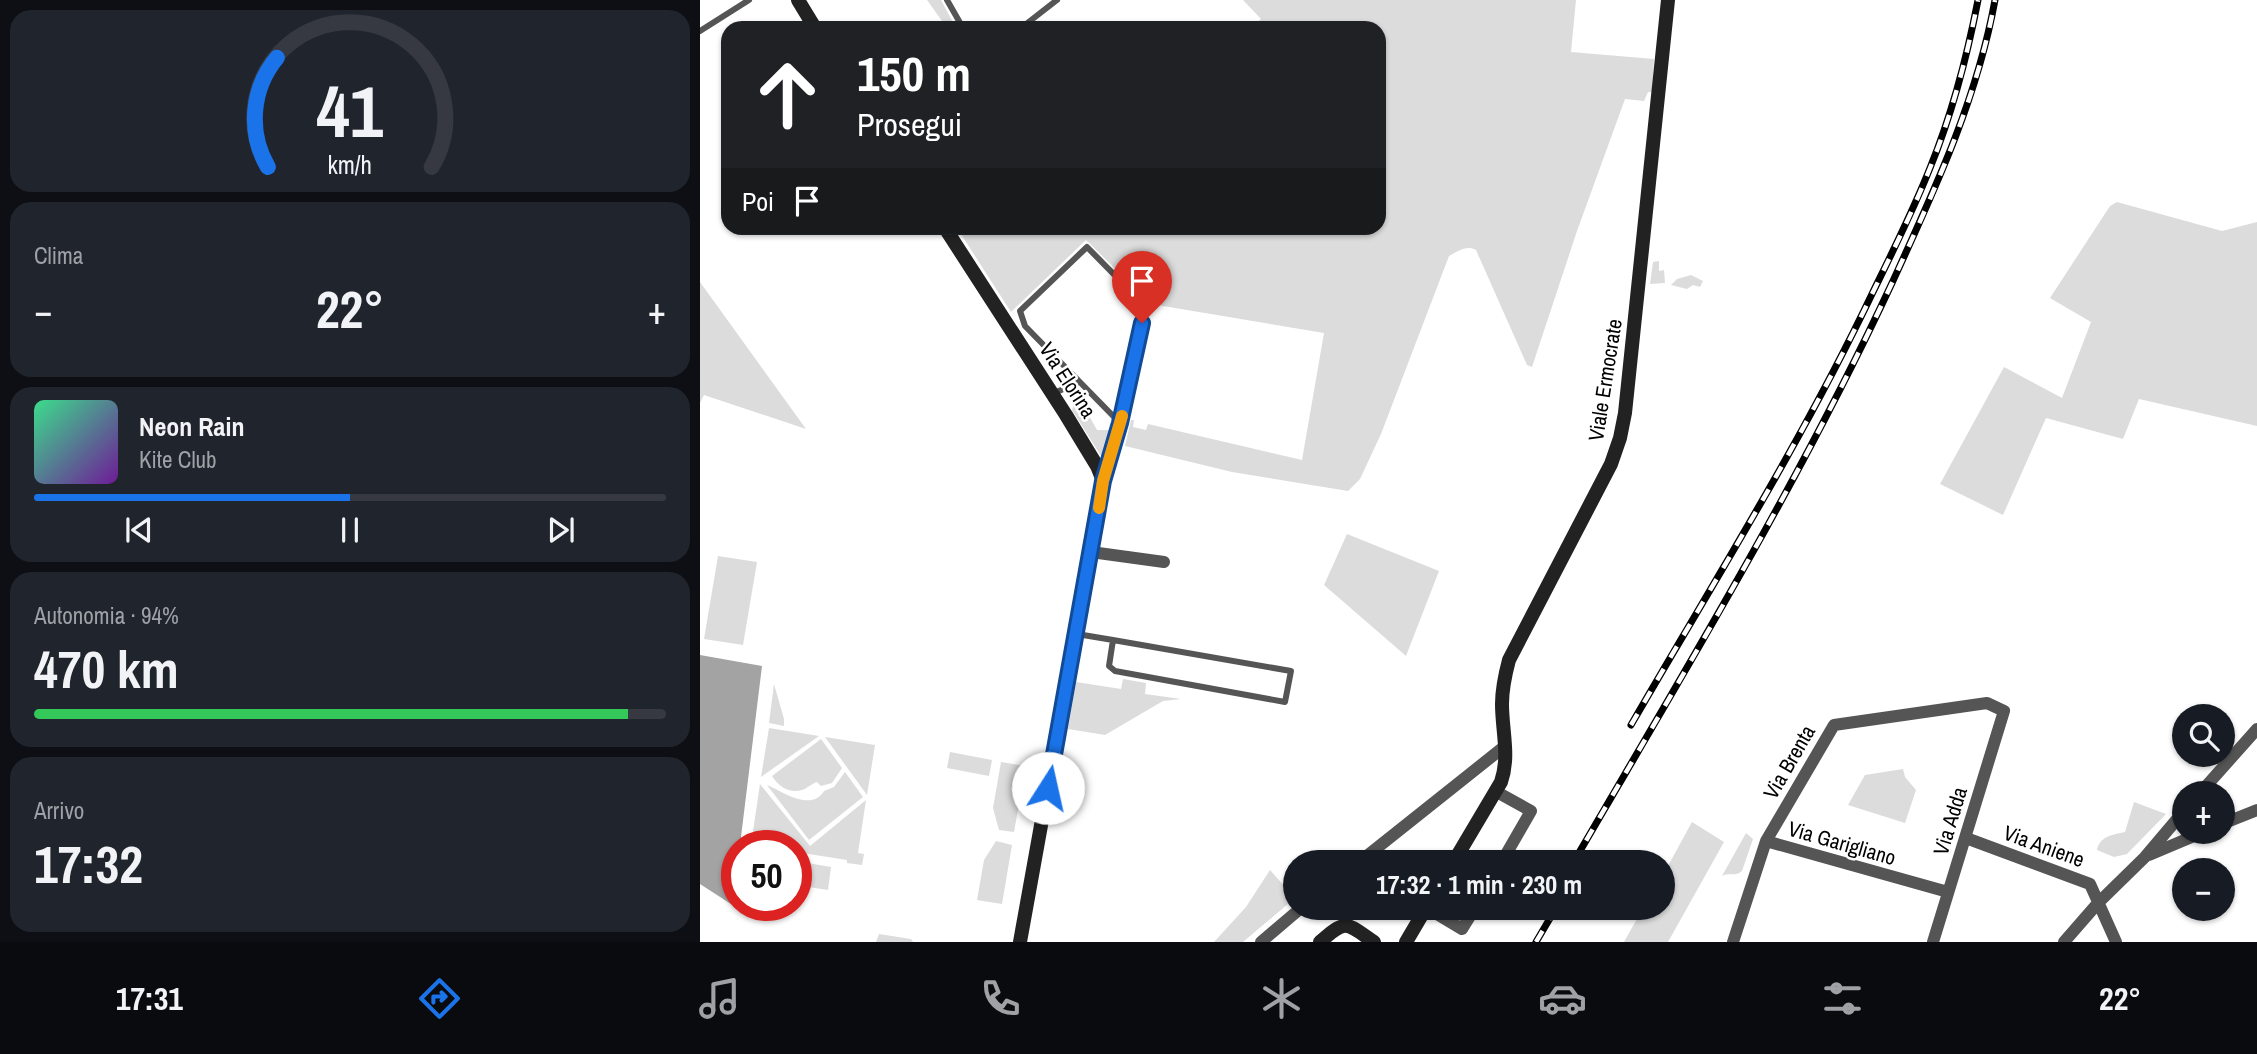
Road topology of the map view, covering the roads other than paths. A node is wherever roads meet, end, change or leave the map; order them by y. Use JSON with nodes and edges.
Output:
{"nodes":[{"id":1,"x":749,"y":0,"type":"edge"},
{"id":2,"x":798,"y":0,"type":"edge"},
{"id":3,"x":947,"y":0,"type":"edge"},
{"id":4,"x":1057,"y":0,"type":"edge"},
{"id":5,"x":1668,"y":0,"type":"edge"},
{"id":6,"x":811,"y":21,"type":"edge"},
{"id":7,"x":959,"y":21,"type":"edge"},
{"id":8,"x":1030,"y":21,"type":"edge"},
{"id":9,"x":700,"y":31,"type":"edge"},
{"id":10,"x":949,"y":235,"type":"edge"},
{"id":11,"x":1079,"y":382,"type":"junction"},
{"id":12,"x":1052,"y":394,"type":"junction"},
{"id":13,"x":1120,"y":423,"type":"junction"},
{"id":14,"x":1103,"y":481,"type":"junction"},
{"id":15,"x":1091,"y":552,"type":"junction"},
{"id":16,"x":1164,"y":562,"type":"dead end"},
{"id":17,"x":1075,"y":633,"type":"junction"},
{"id":18,"x":1113,"y":640,"type":"junction"},
{"id":19,"x":2004,"y":711,"type":"joint"},
{"id":20,"x":2257,"y":729,"type":"edge"},
{"id":21,"x":1506,"y":746,"type":"junction"},
{"id":22,"x":1480,"y":766,"type":"junction"},
{"id":23,"x":2211,"y":781,"type":"edge"},
{"id":24,"x":1498,"y":786,"type":"junction"},
{"id":25,"x":2257,"y":810,"type":"edge"},
{"id":26,"x":2235,"y":819,"type":"edge"},
{"id":27,"x":2172,"y":825,"type":"edge"},
{"id":28,"x":1966,"y":838,"type":"junction"},
{"id":29,"x":1766,"y":841,"type":"junction"},
{"id":30,"x":2176,"y":844,"type":"edge"},
{"id":31,"x":1374,"y":850,"type":"edge"},
{"id":32,"x":1461,"y":850,"type":"edge"},
{"id":33,"x":1508,"y":850,"type":"edge"},
{"id":34,"x":2145,"y":857,"type":"junction"},
{"id":35,"x":2090,"y":884,"type":"junction"},
{"id":36,"x":2116,"y":885,"type":"junction"},
{"id":37,"x":1948,"y":892,"type":"junction"},
{"id":38,"x":2098,"y":903,"type":"junction"},
{"id":39,"x":1287,"y":920,"type":"edge"},
{"id":40,"x":1419,"y":920,"type":"edge"},
{"id":41,"x":1447,"y":920,"type":"edge"},
{"id":42,"x":1468,"y":920,"type":"edge"},
{"id":43,"x":1410,"y":937,"type":"edge"},
{"id":44,"x":1020,"y":942,"type":"edge"},
{"id":45,"x":1261,"y":942,"type":"edge"},
{"id":46,"x":1320,"y":942,"type":"edge"},
{"id":47,"x":1374,"y":942,"type":"edge"},
{"id":48,"x":1733,"y":942,"type":"edge"},
{"id":49,"x":1933,"y":942,"type":"edge"},
{"id":50,"x":2063,"y":942,"type":"edge"},
{"id":51,"x":2116,"y":942,"type":"edge"}],
"edges":[{"from":1,"to":9,"type":"lane"},
{"from":2,"to":6,"type":"main road"},
{"from":3,"to":7,"type":"lane"},
{"from":4,"to":8,"type":"lane"},
{"from":5,"to":21,"type":"main road","name":"Viale Ermocrate"},
{"from":10,"to":12,"type":"main road","name":"Via Elorina"},
{"from":11,"to":12,"type":"lane"},
{"from":11,"to":13,"type":"lane"},
{"from":11,"to":13,"type":"lane"},
{"from":12,"to":14,"type":"main road","name":"Via Elorina"},
{"from":13,"to":14,"type":"lane"},
{"from":14,"to":15,"type":"main road"},
{"from":15,"to":16,"type":"street"},
{"from":15,"to":17,"type":"main road"},
{"from":17,"to":18,"type":"lane"},
{"from":17,"to":44,"type":"main road"},
{"from":18,"to":18,"type":"lane"},
{"from":19,"to":28,"type":"street","name":"Via Adda"},
{"from":19,"to":29,"type":"street","name":"Via Brenta"},
{"from":20,"to":23,"type":"street"},
{"from":21,"to":22,"type":"street"},
{"from":21,"to":24,"type":"main road","name":"Viale Ermocrate"},
{"from":22,"to":24,"type":"street"},
{"from":22,"to":31,"type":"street"},
{"from":24,"to":32,"type":"main road"},
{"from":24,"to":33,"type":"street"},
{"from":25,"to":26,"type":"street"},
{"from":27,"to":34,"type":"street"},
{"from":28,"to":35,"type":"street","name":"Via Aniene"},
{"from":28,"to":37,"type":"street","name":"Via Adda"},
{"from":29,"to":37,"type":"street","name":"Via Garigliano"},
{"from":29,"to":48,"type":"street","name":"Via Brenta"},
{"from":30,"to":34,"type":"street"},
{"from":34,"to":36,"type":"street"},
{"from":35,"to":36,"type":"street"},
{"from":35,"to":38,"type":"street","name":"Via Aniene"},
{"from":36,"to":38,"type":"street"},
{"from":37,"to":49,"type":"street","name":"Via Adda"},
{"from":38,"to":50,"type":"street"},
{"from":38,"to":51,"type":"street","name":"Via Aniene"},
{"from":39,"to":45,"type":"street"},
{"from":40,"to":43,"type":"main road"},
{"from":41,"to":42,"type":"street"},
{"from":46,"to":47,"type":"main road"}]}
